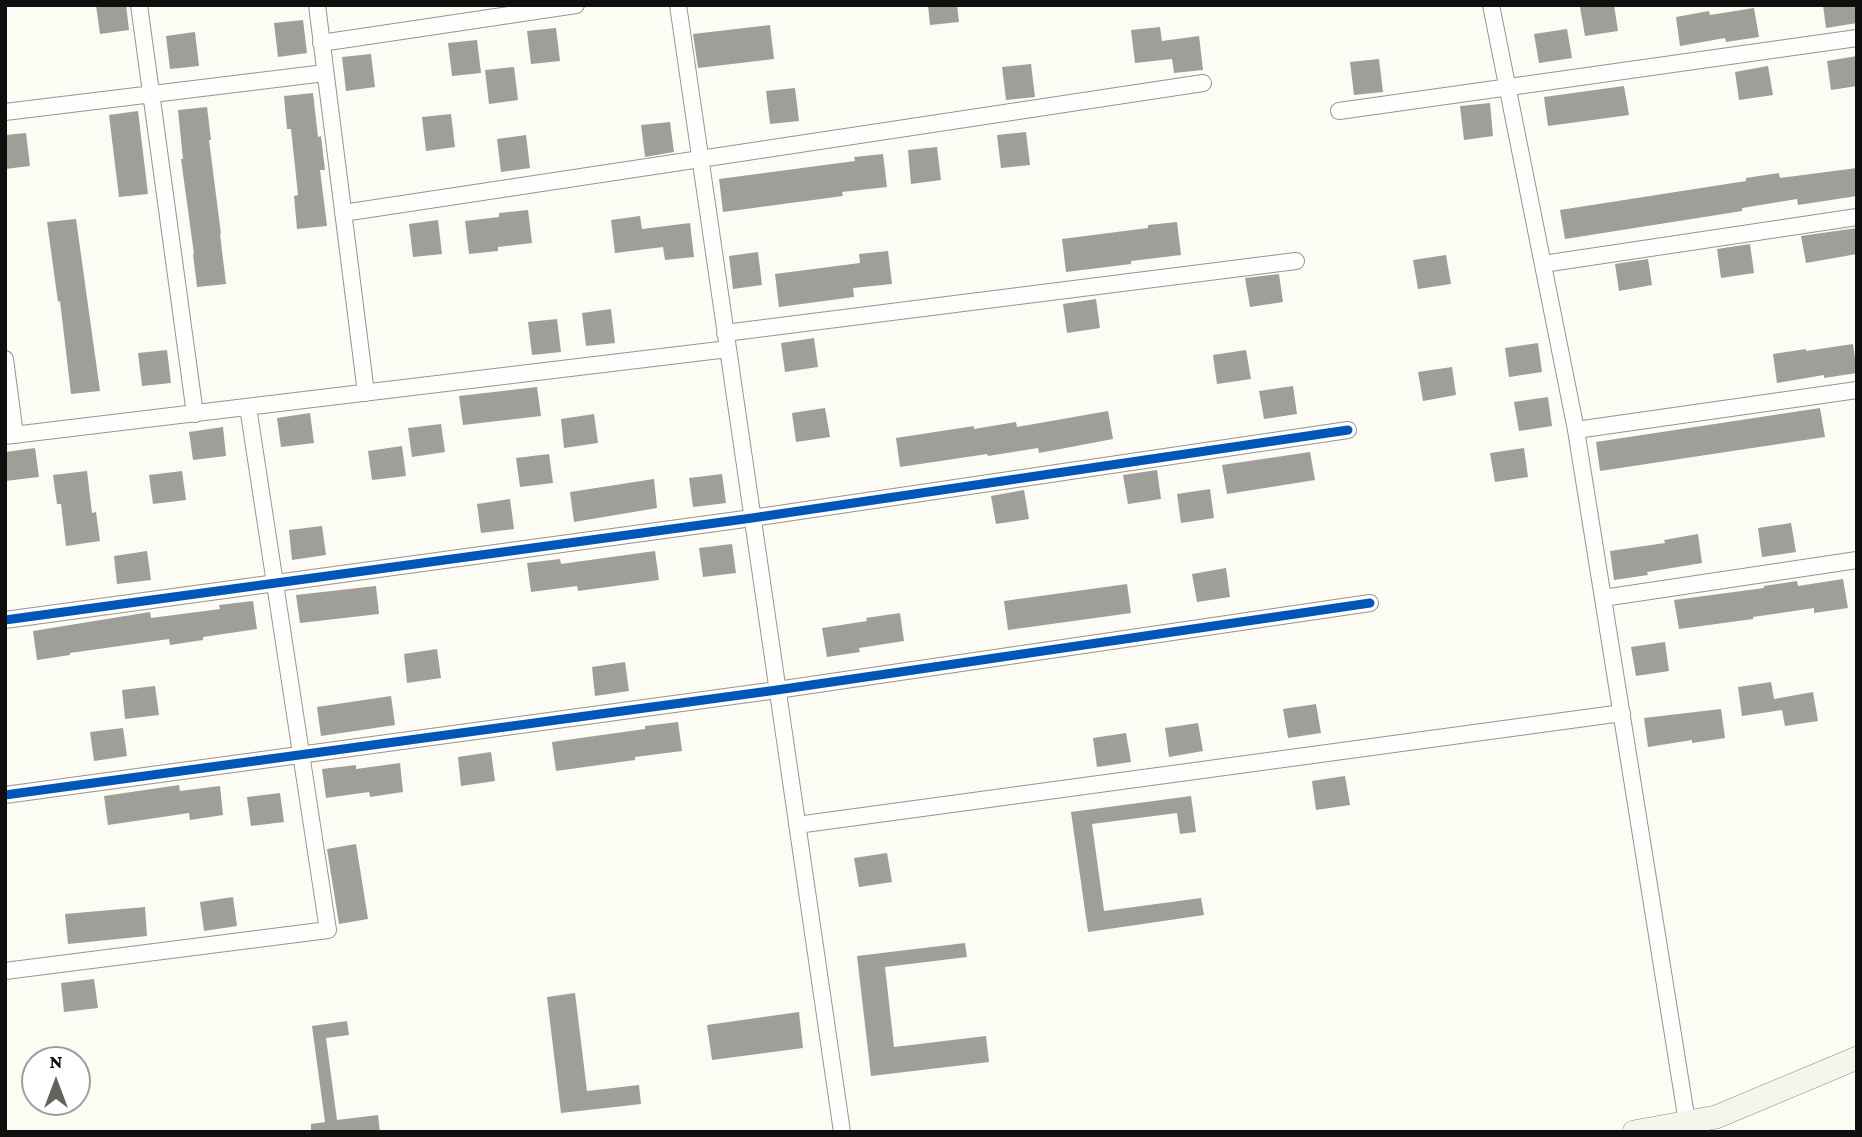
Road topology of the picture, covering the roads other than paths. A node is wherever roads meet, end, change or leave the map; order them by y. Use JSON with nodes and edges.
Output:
{"nodes":[{"id":1,"x":139,"y":5,"type":"edge"},
{"id":2,"x":317,"y":5,"type":"edge"},
{"id":3,"x":576,"y":5,"type":"edge"},
{"id":4,"x":678,"y":5,"type":"edge"},
{"id":5,"x":1491,"y":5,"type":"edge"},
{"id":6,"x":1857,"y":38,"type":"edge"},
{"id":7,"x":321,"y":43,"type":"junction"},
{"id":8,"x":325,"y":73,"type":"junction"},
{"id":9,"x":1203,"y":83,"type":"dead end"},
{"id":10,"x":1507,"y":88,"type":"junction"},
{"id":11,"x":151,"y":94,"type":"junction"},
{"id":12,"x":1339,"y":111,"type":"dead end"},
{"id":13,"x":5,"y":112,"type":"edge"},
{"id":14,"x":700,"y":159,"type":"junction"},
{"id":15,"x":343,"y":213,"type":"junction"},
{"id":16,"x":1857,"y":217,"type":"edge"},
{"id":17,"x":1296,"y":261,"type":"dead end"},
{"id":18,"x":1543,"y":264,"type":"junction"},
{"id":19,"x":726,"y":341,"type":"junction"},
{"id":20,"x":5,"y":359,"type":"edge"},
{"id":21,"x":1857,"y":390,"type":"edge"},
{"id":22,"x":366,"y":393,"type":"junction"},
{"id":23,"x":248,"y":407,"type":"junction"},
{"id":24,"x":195,"y":414,"type":"junction"},
{"id":25,"x":1348,"y":430,"type":"dead end"},
{"id":26,"x":1576,"y":430,"type":"junction"},
{"id":27,"x":10,"y":436,"type":"edge"},
{"id":28,"x":752,"y":519,"type":"junction"},
{"id":29,"x":1857,"y":560,"type":"edge"},
{"id":30,"x":275,"y":583,"type":"junction"},
{"id":31,"x":1603,"y":598,"type":"junction"},
{"id":32,"x":1370,"y":603,"type":"dead end"},
{"id":33,"x":5,"y":620,"type":"edge"},
{"id":34,"x":777,"y":690,"type":"junction"},
{"id":35,"x":1622,"y":713,"type":"junction"},
{"id":36,"x":302,"y":755,"type":"junction"},
{"id":37,"x":5,"y":795,"type":"edge"},
{"id":38,"x":797,"y":825,"type":"junction"},
{"id":39,"x":5,"y":971,"type":"edge"},
{"id":40,"x":1857,"y":1058,"type":"edge"},
{"id":41,"x":1687,"y":1122,"type":"junction"},
{"id":42,"x":842,"y":1132,"type":"edge"},
{"id":43,"x":1634,"y":1132,"type":"edge"}],
"edges":[{"from":1,"to":11,"type":"street"},
{"from":2,"to":7,"type":"street"},
{"from":3,"to":7,"type":"street"},
{"from":4,"to":14,"type":"street"},
{"from":5,"to":10,"type":"street"},
{"from":6,"to":10,"type":"street"},
{"from":7,"to":8,"type":"street"},
{"from":8,"to":11,"type":"street"},
{"from":8,"to":15,"type":"street"},
{"from":9,"to":14,"type":"street"},
{"from":10,"to":12,"type":"street"},
{"from":10,"to":18,"type":"street"},
{"from":11,"to":13,"type":"street"},
{"from":11,"to":24,"type":"street"},
{"from":14,"to":15,"type":"street"},
{"from":14,"to":19,"type":"street"},
{"from":15,"to":22,"type":"street"},
{"from":16,"to":18,"type":"street"},
{"from":17,"to":19,"type":"street"},
{"from":18,"to":26,"type":"street"},
{"from":19,"to":22,"type":"street"},
{"from":19,"to":28,"type":"street"},
{"from":20,"to":27,"type":"street"},
{"from":21,"to":26,"type":"street"},
{"from":22,"to":23,"type":"street"},
{"from":23,"to":24,"type":"street"},
{"from":23,"to":30,"type":"street"},
{"from":24,"to":27,"type":"street"},
{"from":25,"to":28,"type":"street"},
{"from":26,"to":31,"type":"street"},
{"from":28,"to":30,"type":"street"},
{"from":28,"to":34,"type":"street"},
{"from":29,"to":31,"type":"street"},
{"from":30,"to":33,"type":"street"},
{"from":30,"to":36,"type":"street"},
{"from":31,"to":35,"type":"street"},
{"from":32,"to":34,"type":"street"},
{"from":34,"to":36,"type":"street"},
{"from":34,"to":38,"type":"street"},
{"from":35,"to":38,"type":"street"},
{"from":35,"to":41,"type":"street"},
{"from":36,"to":37,"type":"street"},
{"from":36,"to":39,"type":"street"},
{"from":38,"to":42,"type":"street"},
{"from":40,"to":41,"type":"main road"},
{"from":41,"to":43,"type":"main road"}]}
